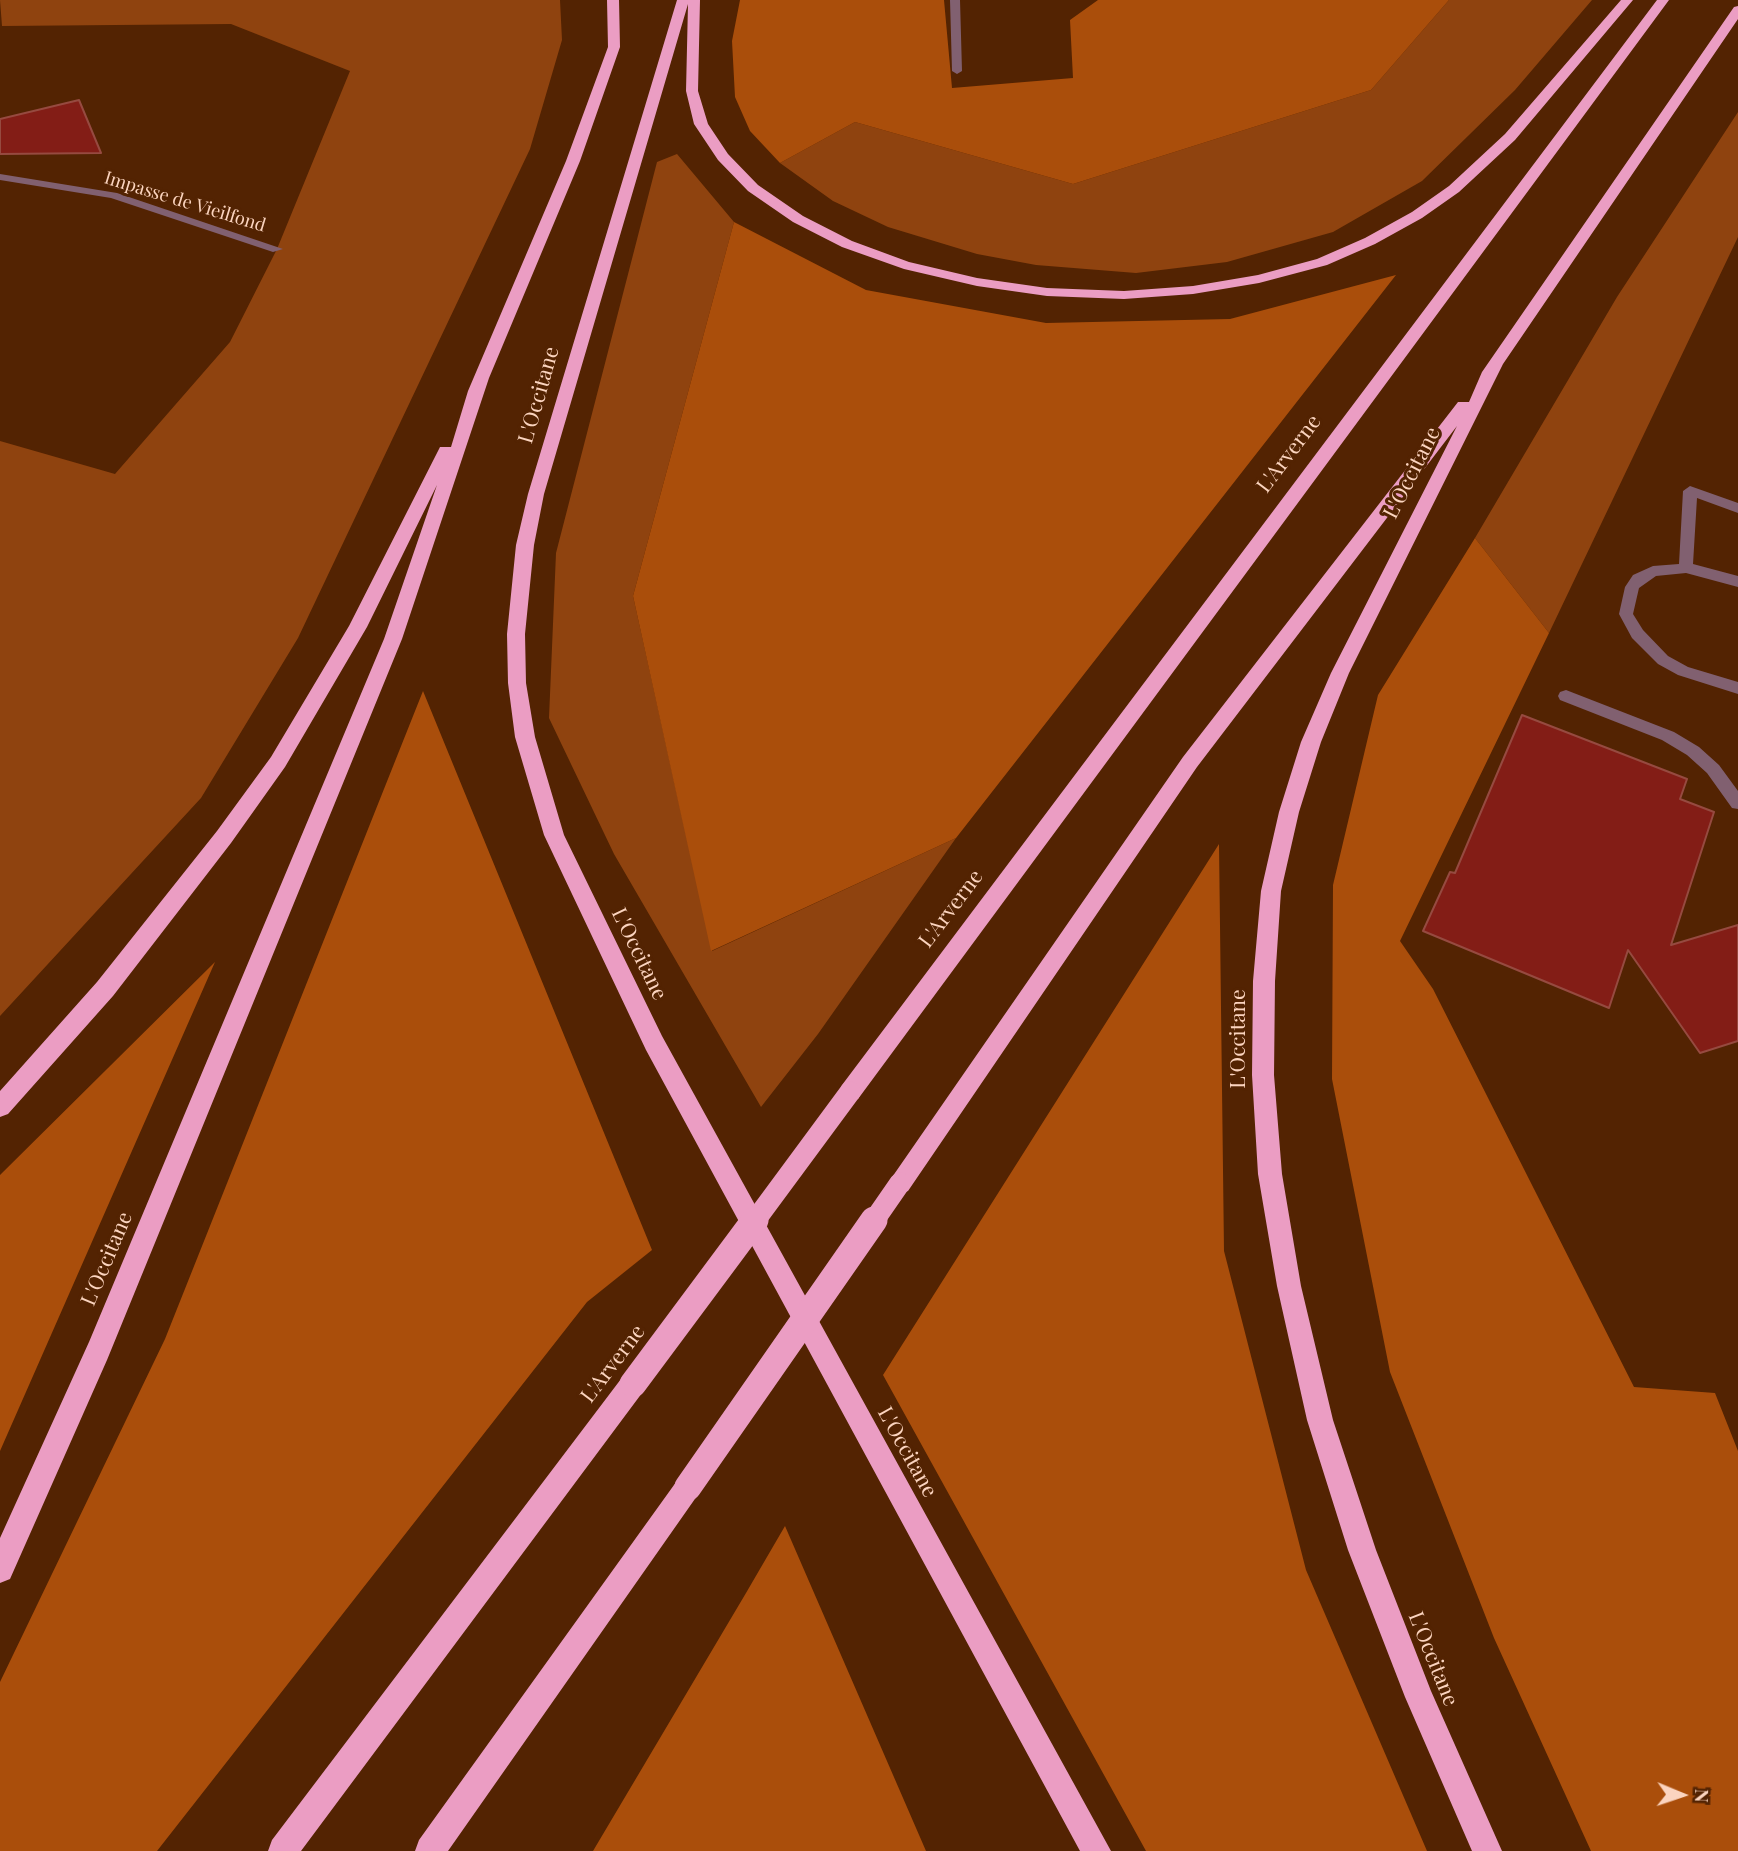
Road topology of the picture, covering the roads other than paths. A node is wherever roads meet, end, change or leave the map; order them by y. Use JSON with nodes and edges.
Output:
{"nodes":[{"id":1,"x":613,"y":0,"type":"edge"},
{"id":2,"x":683,"y":0,"type":"edge"},
{"id":3,"x":694,"y":0,"type":"edge"},
{"id":4,"x":955,"y":0,"type":"edge"},
{"id":5,"x":1627,"y":0,"type":"edge"},
{"id":6,"x":1663,"y":0,"type":"edge"},
{"id":7,"x":1738,"y":10,"type":"edge"},
{"id":8,"x":957,"y":71,"type":"dead end"},
{"id":9,"x":0,"y":177,"type":"edge"},
{"id":10,"x":277,"y":249,"type":"dead end"},
{"id":11,"x":1496,"y":365,"type":"junction"},
{"id":12,"x":482,"y":379,"type":"junction"},
{"id":13,"x":1738,"y":508,"type":"edge"},
{"id":14,"x":1686,"y":568,"type":"junction"},
{"id":15,"x":1738,"y":582,"type":"edge"},
{"id":16,"x":1738,"y":688,"type":"edge"},
{"id":17,"x":1566,"y":696,"type":"dead end"},
{"id":18,"x":1738,"y":803,"type":"edge"},
{"id":19,"x":0,"y":1107,"type":"edge"},
{"id":20,"x":0,"y":1569,"type":"edge"},
{"id":21,"x":283,"y":1851,"type":"edge"},
{"id":22,"x":430,"y":1851,"type":"edge"},
{"id":23,"x":1096,"y":1851,"type":"edge"},
{"id":24,"x":1487,"y":1851,"type":"edge"}],
"edges":[{"from":1,"to":12,"type":"highway","name":"L'Occitane"},
{"from":2,"to":23,"type":"highway","name":"L'Occitane"},
{"from":3,"to":5,"type":"highway"},
{"from":4,"to":8,"type":"street"},
{"from":6,"to":21,"type":"highway","name":"L'Arverne","bridge":true},
{"from":7,"to":11,"type":"highway"},
{"from":9,"to":10,"type":"street","name":"Impasse de Vieilfond"},
{"from":11,"to":22,"type":"highway","bridge":true},
{"from":11,"to":24,"type":"highway","name":"L'Occitane"},
{"from":12,"to":19,"type":"highway","name":"L'Occitane"},
{"from":12,"to":20,"type":"highway","name":"L'Occitane"},
{"from":13,"to":14,"type":"street"},
{"from":14,"to":15,"type":"street"},
{"from":14,"to":16,"type":"street"},
{"from":17,"to":18,"type":"street"}]}
